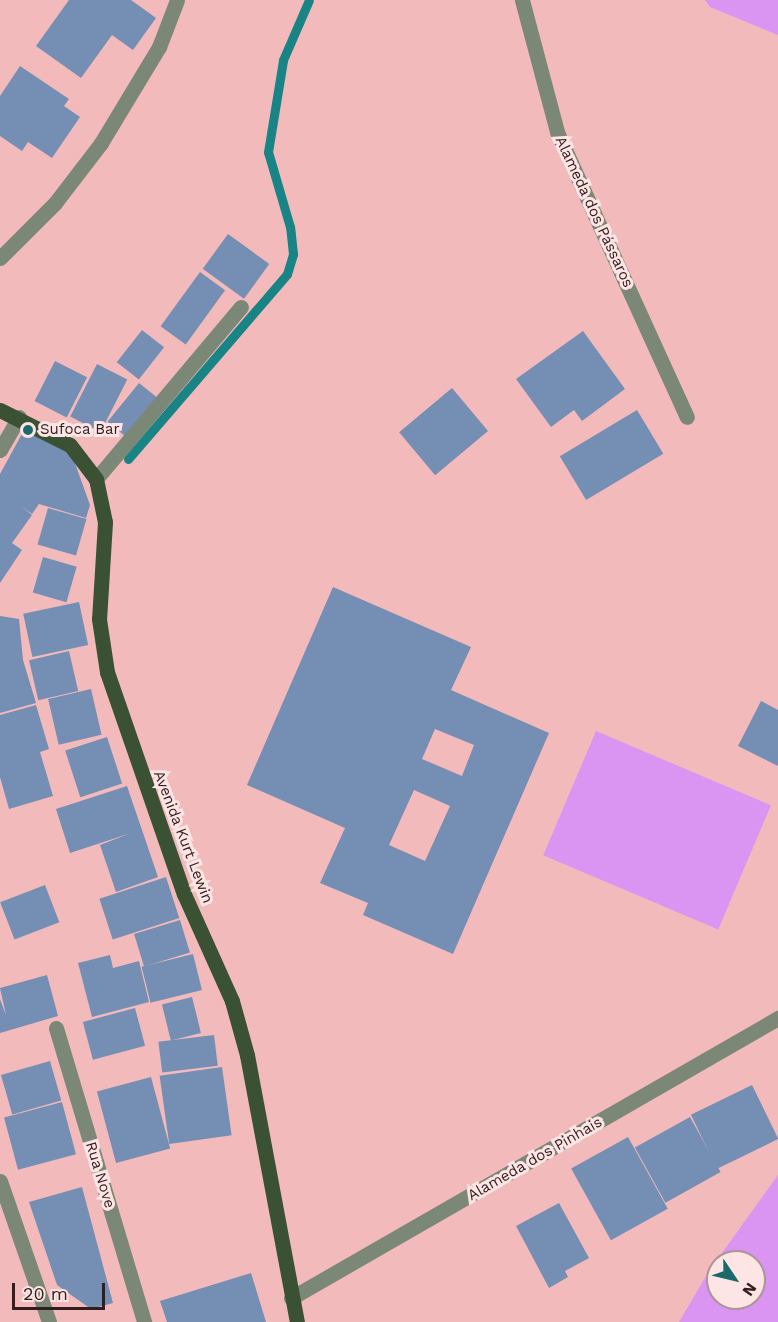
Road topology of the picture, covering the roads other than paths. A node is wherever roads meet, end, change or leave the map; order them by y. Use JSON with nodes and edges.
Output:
{"nodes":[{"id":1,"x":177,"y":0,"type":"edge"},
{"id":2,"x":522,"y":0,"type":"edge"},
{"id":3,"x":0,"y":258,"type":"edge"},
{"id":4,"x":241,"y":307,"type":"dead end"},
{"id":5,"x":0,"y":410,"type":"edge"},
{"id":6,"x":20,"y":417,"type":"junction"},
{"id":7,"x":687,"y":417,"type":"dead end"},
{"id":8,"x":0,"y":450,"type":"edge"},
{"id":9,"x":96,"y":479,"type":"junction"},
{"id":10,"x":778,"y":1018,"type":"edge"},
{"id":11,"x":56,"y":1028,"type":"dead end"},
{"id":12,"x":0,"y":1181,"type":"edge"},
{"id":13,"x":291,"y":1298,"type":"junction"},
{"id":14,"x":49,"y":1322,"type":"edge"},
{"id":15,"x":144,"y":1322,"type":"edge"},
{"id":16,"x":297,"y":1322,"type":"edge"}],
"edges":[{"from":1,"to":3,"type":"street"},
{"from":2,"to":7,"type":"street","name":"Alameda dos Pássaros"},
{"from":4,"to":9,"type":"street"},
{"from":5,"to":6,"type":"main road","name":"Avenida Kurt Lewin"},
{"from":6,"to":8,"type":"street"},
{"from":6,"to":9,"type":"main road","name":"Avenida Kurt Lewin"},
{"from":9,"to":13,"type":"main road","name":"Avenida Kurt Lewin"},
{"from":10,"to":13,"type":"street","name":"Alameda dos Pinhais"},
{"from":11,"to":15,"type":"street","name":"Rua Nove"},
{"from":12,"to":14,"type":"street"},
{"from":13,"to":16,"type":"main road","name":"Avenida Kurt Lewin"}]}
